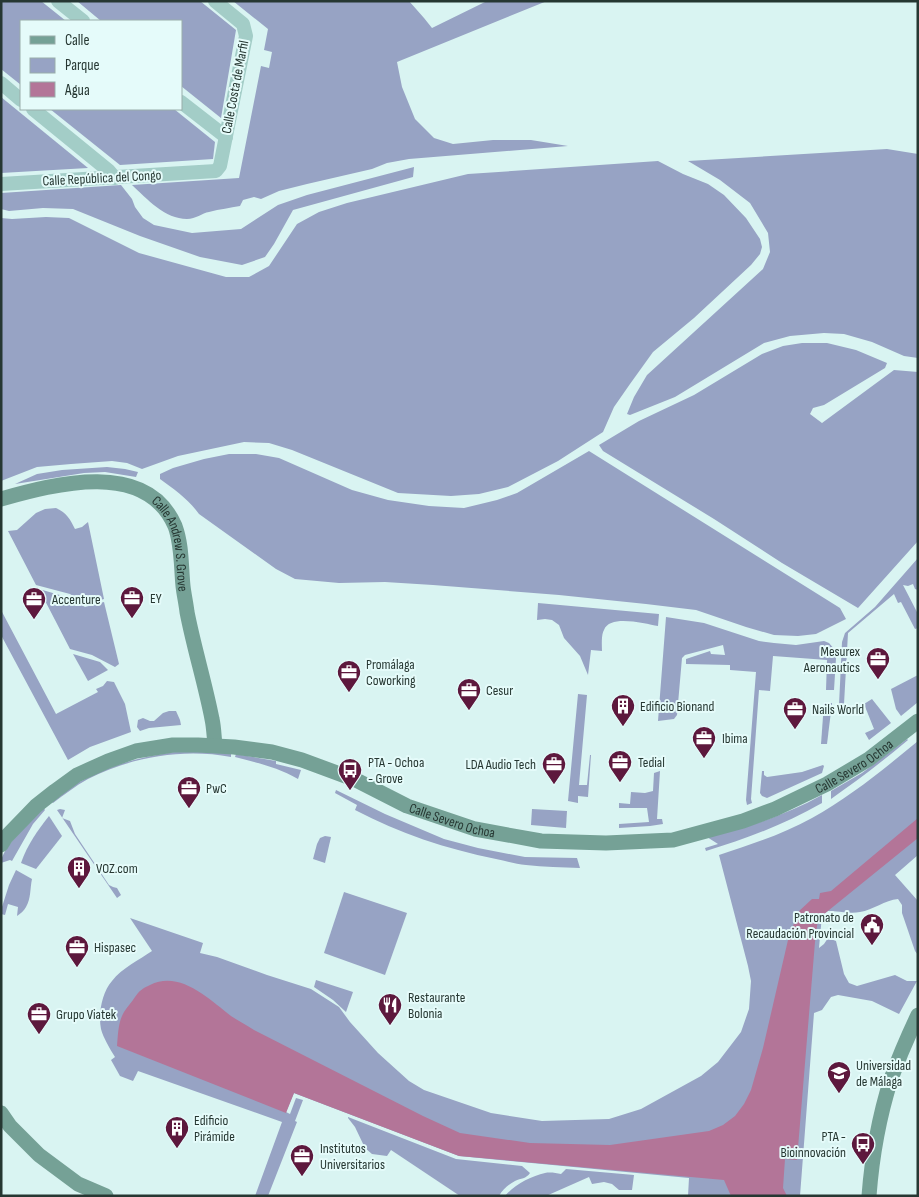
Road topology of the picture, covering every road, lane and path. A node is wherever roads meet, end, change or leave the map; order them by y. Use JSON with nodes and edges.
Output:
{"nodes":[{"id":1,"x":58,"y":1,"type":"edge"},
{"id":2,"x":216,"y":1,"type":"edge"},
{"id":3,"x":82,"y":20,"type":"edge"},
{"id":4,"x":1,"y":83,"type":"edge"},
{"id":5,"x":20,"y":99,"type":"edge"},
{"id":6,"x":182,"y":103,"type":"edge"},
{"id":7,"x":34,"y":110,"type":"edge"},
{"id":8,"x":226,"y":137,"type":"junction"},
{"id":9,"x":204,"y":172,"type":"joint"},
{"id":10,"x":115,"y":178,"type":"junction"},
{"id":11,"x":1,"y":184,"type":"edge"},
{"id":12,"x":1,"y":499,"type":"edge"},
{"id":13,"x":918,"y":721,"type":"edge"},
{"id":14,"x":216,"y":745,"type":"junction"},
{"id":15,"x":1,"y":846,"type":"edge"},
{"id":16,"x":918,"y":1015,"type":"edge"},
{"id":17,"x":1,"y":1113,"type":"edge"},
{"id":18,"x":106,"y":1196,"type":"edge"},
{"id":19,"x":869,"y":1196,"type":"edge"}],
"edges":[{"from":1,"to":3,"type":"street"},
{"from":2,"to":8,"type":"street","name":"Calle Costa de Marfil"},
{"from":4,"to":5,"type":"street"},
{"from":6,"to":8,"type":"street"},
{"from":7,"to":10,"type":"street"},
{"from":8,"to":9,"type":"street","name":"Calle Costa de Marfil"},
{"from":9,"to":10,"type":"street","name":"Calle República del Congo"},
{"from":10,"to":11,"type":"street","name":"Calle República del Congo"},
{"from":12,"to":14,"type":"street","name":"Calle Andrew S. Grove"},
{"from":13,"to":14,"type":"street","name":"Calle Severo Ochoa"},
{"from":14,"to":15,"type":"street","name":"Calle Severo Ochoa"},
{"from":16,"to":19,"type":"street"},
{"from":17,"to":18,"type":"street"}]}
